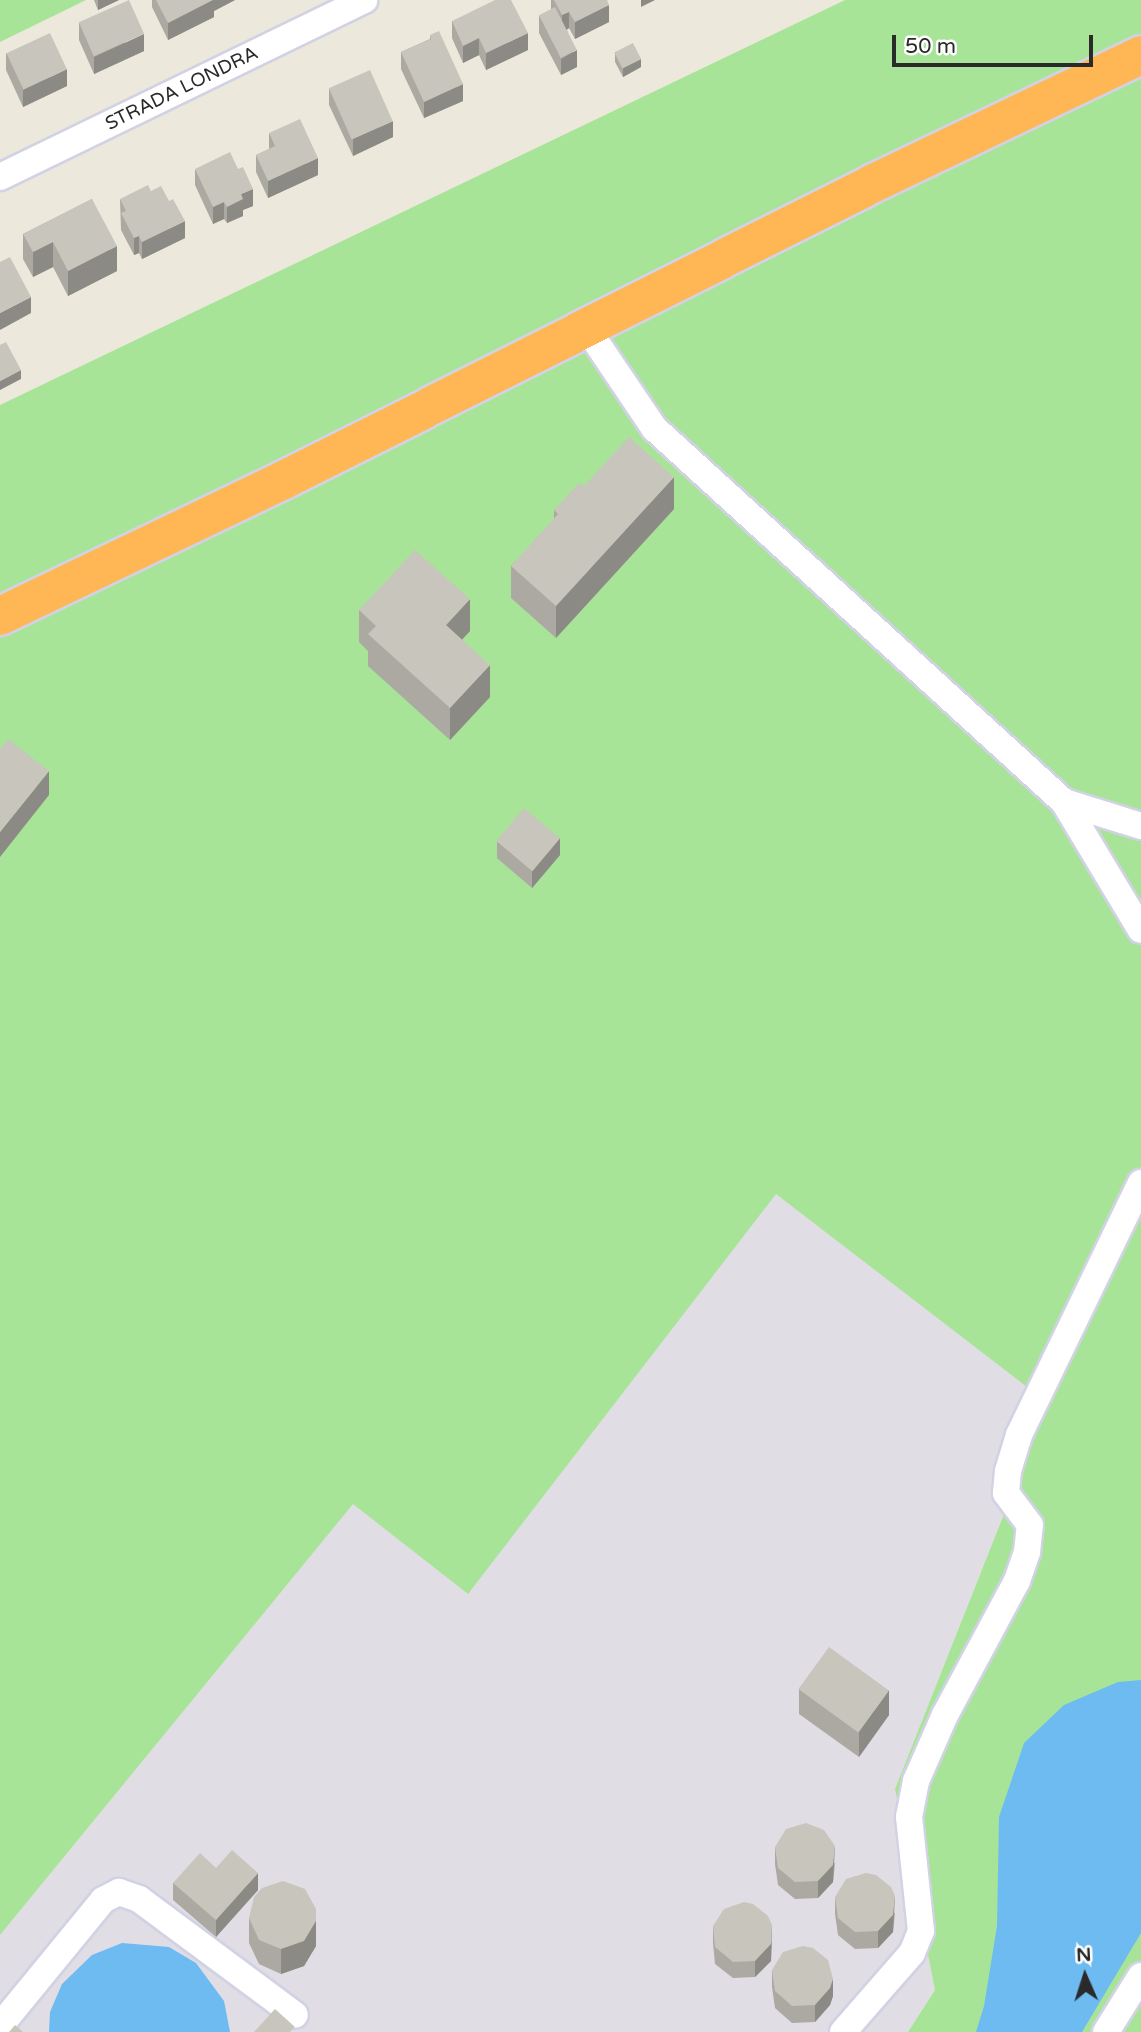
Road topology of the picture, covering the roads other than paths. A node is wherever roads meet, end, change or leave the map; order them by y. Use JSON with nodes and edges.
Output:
{"nodes":[{"id":1,"x":364,"y":0,"type":"edge"},
{"id":2,"x":1141,"y":55,"type":"edge"},
{"id":3,"x":0,"y":177,"type":"edge"},
{"id":4,"x":586,"y":327,"type":"junction"},
{"id":5,"x":0,"y":615,"type":"edge"},
{"id":6,"x":1064,"y":802,"type":"junction"},
{"id":7,"x":1141,"y":826,"type":"edge"},
{"id":8,"x":1141,"y":930,"type":"edge"},
{"id":9,"x":1141,"y":1183,"type":"edge"},
{"id":10,"x":1141,"y":1976,"type":"edge"},
{"id":11,"x":295,"y":2015,"type":"dead end"},
{"id":12,"x":0,"y":2026,"type":"edge"},
{"id":13,"x":843,"y":2032,"type":"edge"},
{"id":14,"x":1106,"y":2032,"type":"edge"}],
"edges":[{"from":1,"to":3,"type":"street","name":"STRADA LONDRA"},
{"from":2,"to":4,"type":"highway"},
{"from":4,"to":5,"type":"highway"},
{"from":4,"to":6,"type":"street"},
{"from":6,"to":7,"type":"street"},
{"from":6,"to":8,"type":"street"},
{"from":9,"to":13,"type":"street"},
{"from":10,"to":14,"type":"street"},
{"from":11,"to":12,"type":"street"}]}
